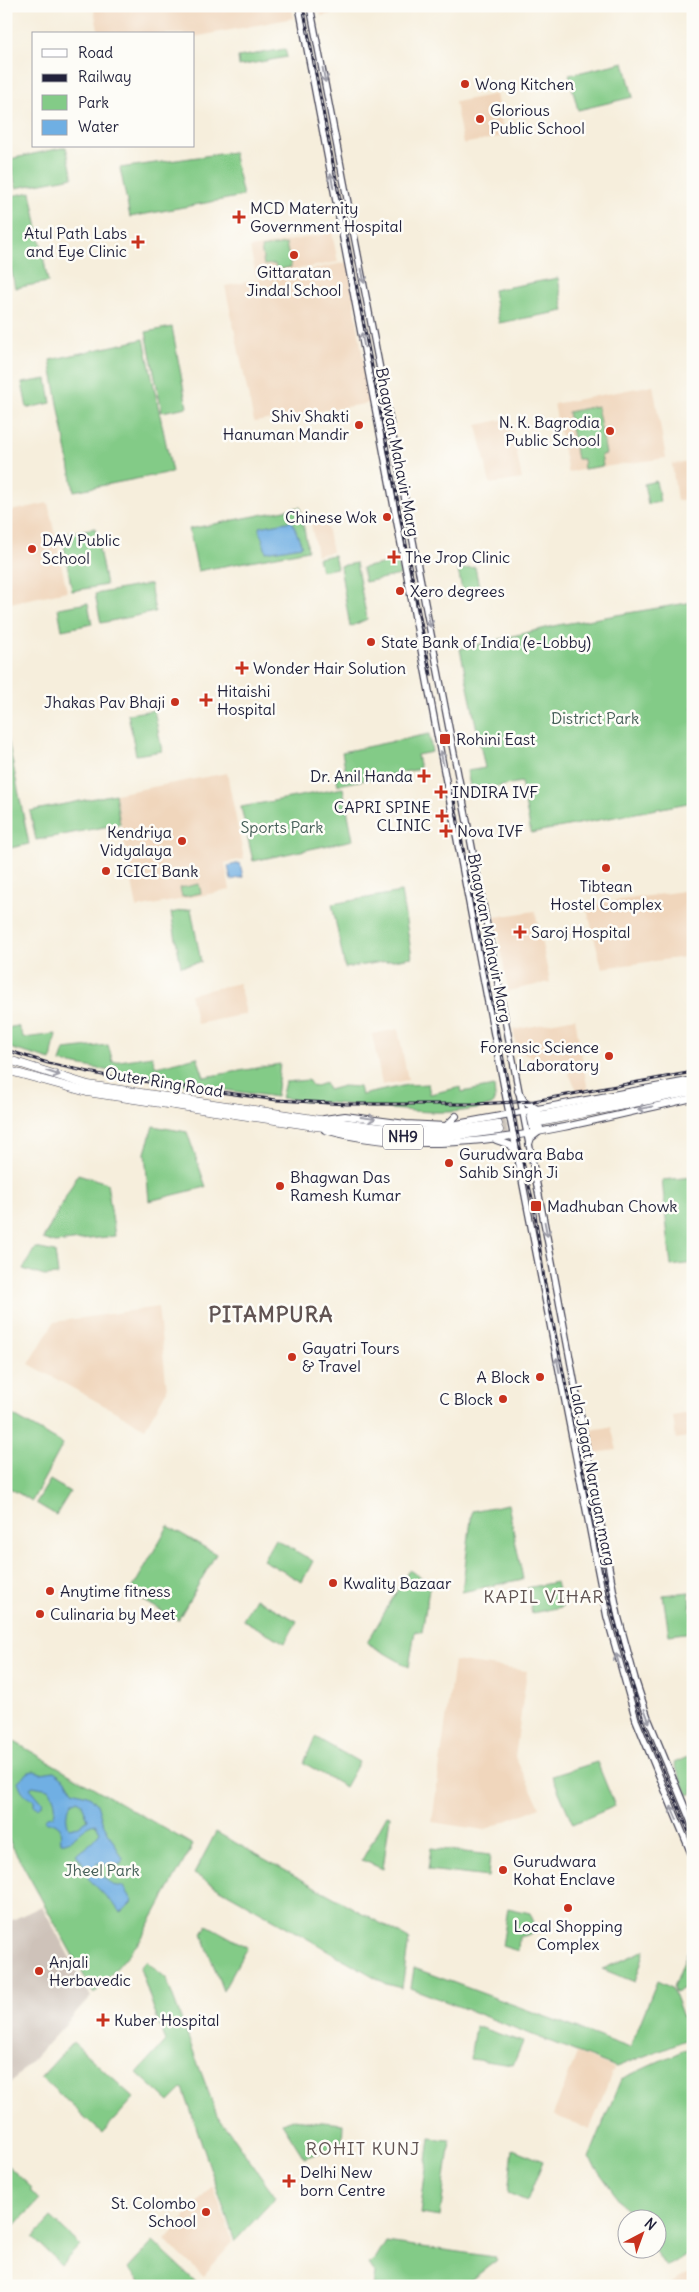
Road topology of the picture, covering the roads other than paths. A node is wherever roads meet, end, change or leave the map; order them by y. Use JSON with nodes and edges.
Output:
{"nodes":[{"id":1,"x":299,"y":6,"type":"edge"},
{"id":2,"x":310,"y":6,"type":"edge"},
{"id":3,"x":327,"y":93,"type":"junction"},
{"id":4,"x":316,"y":95,"type":"junction"},
{"id":5,"x":6,"y":1059,"type":"edge"},
{"id":6,"x":6,"y":1070,"type":"edge"},
{"id":7,"x":693,"y":1080,"type":"edge"},
{"id":8,"x":693,"y":1085,"type":"edge"},
{"id":9,"x":518,"y":1091,"type":"junction"},
{"id":10,"x":693,"y":1091,"type":"edge"},
{"id":11,"x":693,"y":1098,"type":"edge"},
{"id":12,"x":540,"y":1110,"type":"junction"},
{"id":13,"x":523,"y":1113,"type":"junction"},
{"id":14,"x":510,"y":1115,"type":"junction"},
{"id":15,"x":456,"y":1116,"type":"dead end"},
{"id":16,"x":606,"y":1117,"type":"junction"},
{"id":17,"x":320,"y":1120,"type":"junction"},
{"id":18,"x":308,"y":1125,"type":"junction"},
{"id":19,"x":446,"y":1126,"type":"junction"},
{"id":20,"x":541,"y":1130,"type":"junction"},
{"id":21,"x":527,"y":1132,"type":"junction"},
{"id":22,"x":513,"y":1135,"type":"junction"},
{"id":23,"x":492,"y":1139,"type":"junction"},
{"id":24,"x":529,"y":1144,"type":"junction"},
{"id":25,"x":516,"y":1151,"type":"junction"},
{"id":26,"x":693,"y":1827,"type":"edge"},
{"id":27,"x":693,"y":1858,"type":"edge"}],
"edges":[{"from":1,"to":4,"type":"main road","name":"Bhagwan Mahavir Marg"},
{"from":2,"to":3,"type":"main road","name":"Bhagwan Mahavir Marg","one_way":true},
{"from":3,"to":4,"type":"main road"},
{"from":3,"to":9,"type":"main road","name":"Bhagwan Mahavir Marg","one_way":true},
{"from":14,"to":4,"type":"main road","name":"Bhagwan Mahavir Marg","one_way":true},
{"from":5,"to":17,"type":"highway","name":"Outer Ring Road","one_way":true},
{"from":6,"to":18,"type":"highway","name":"Outer Ring Road","number":"NH9"},
{"from":7,"to":12,"type":"main road"},
{"from":8,"to":10,"type":"highway"},
{"from":9,"to":12,"type":"main road"},
{"from":9,"to":13,"type":"main road","name":"Bhagwan Mahavir Marg"},
{"from":11,"to":16,"type":"main road","one_way":true},
{"from":12,"to":13,"type":"main road"},
{"from":12,"to":16,"type":"main road"},
{"from":13,"to":14,"type":"main road"},
{"from":13,"to":21,"type":"main road","name":"Lala Jagat Narayan marg"},
{"from":14,"to":19,"type":"main road"},
{"from":14,"to":22,"type":"main road","name":"Lala Jagat Narayan marg"},
{"from":15,"to":19,"type":"main road"},
{"from":16,"to":20,"type":"main road"},
{"from":17,"to":18,"type":"highway","name":"Outer Ring Road","number":"NH9"},
{"from":17,"to":19,"type":"main road","one_way":true},
{"from":18,"to":23,"type":"main road"},
{"from":20,"to":21,"type":"main road"},
{"from":20,"to":24,"type":"main road"},
{"from":21,"to":22,"type":"main road"},
{"from":21,"to":24,"type":"main road","name":"Lala Jagat Narayan marg"},
{"from":22,"to":23,"type":"main road"},
{"from":22,"to":25,"type":"main road","name":"Lala Jagat Narayan marg"},
{"from":23,"to":25,"type":"main road"},
{"from":24,"to":26,"type":"main road","name":"Lala Jagat Narayan marg","one_way":true},
{"from":27,"to":25,"type":"main road","name":"Lala Jagat Narayan marg","one_way":true}]}
